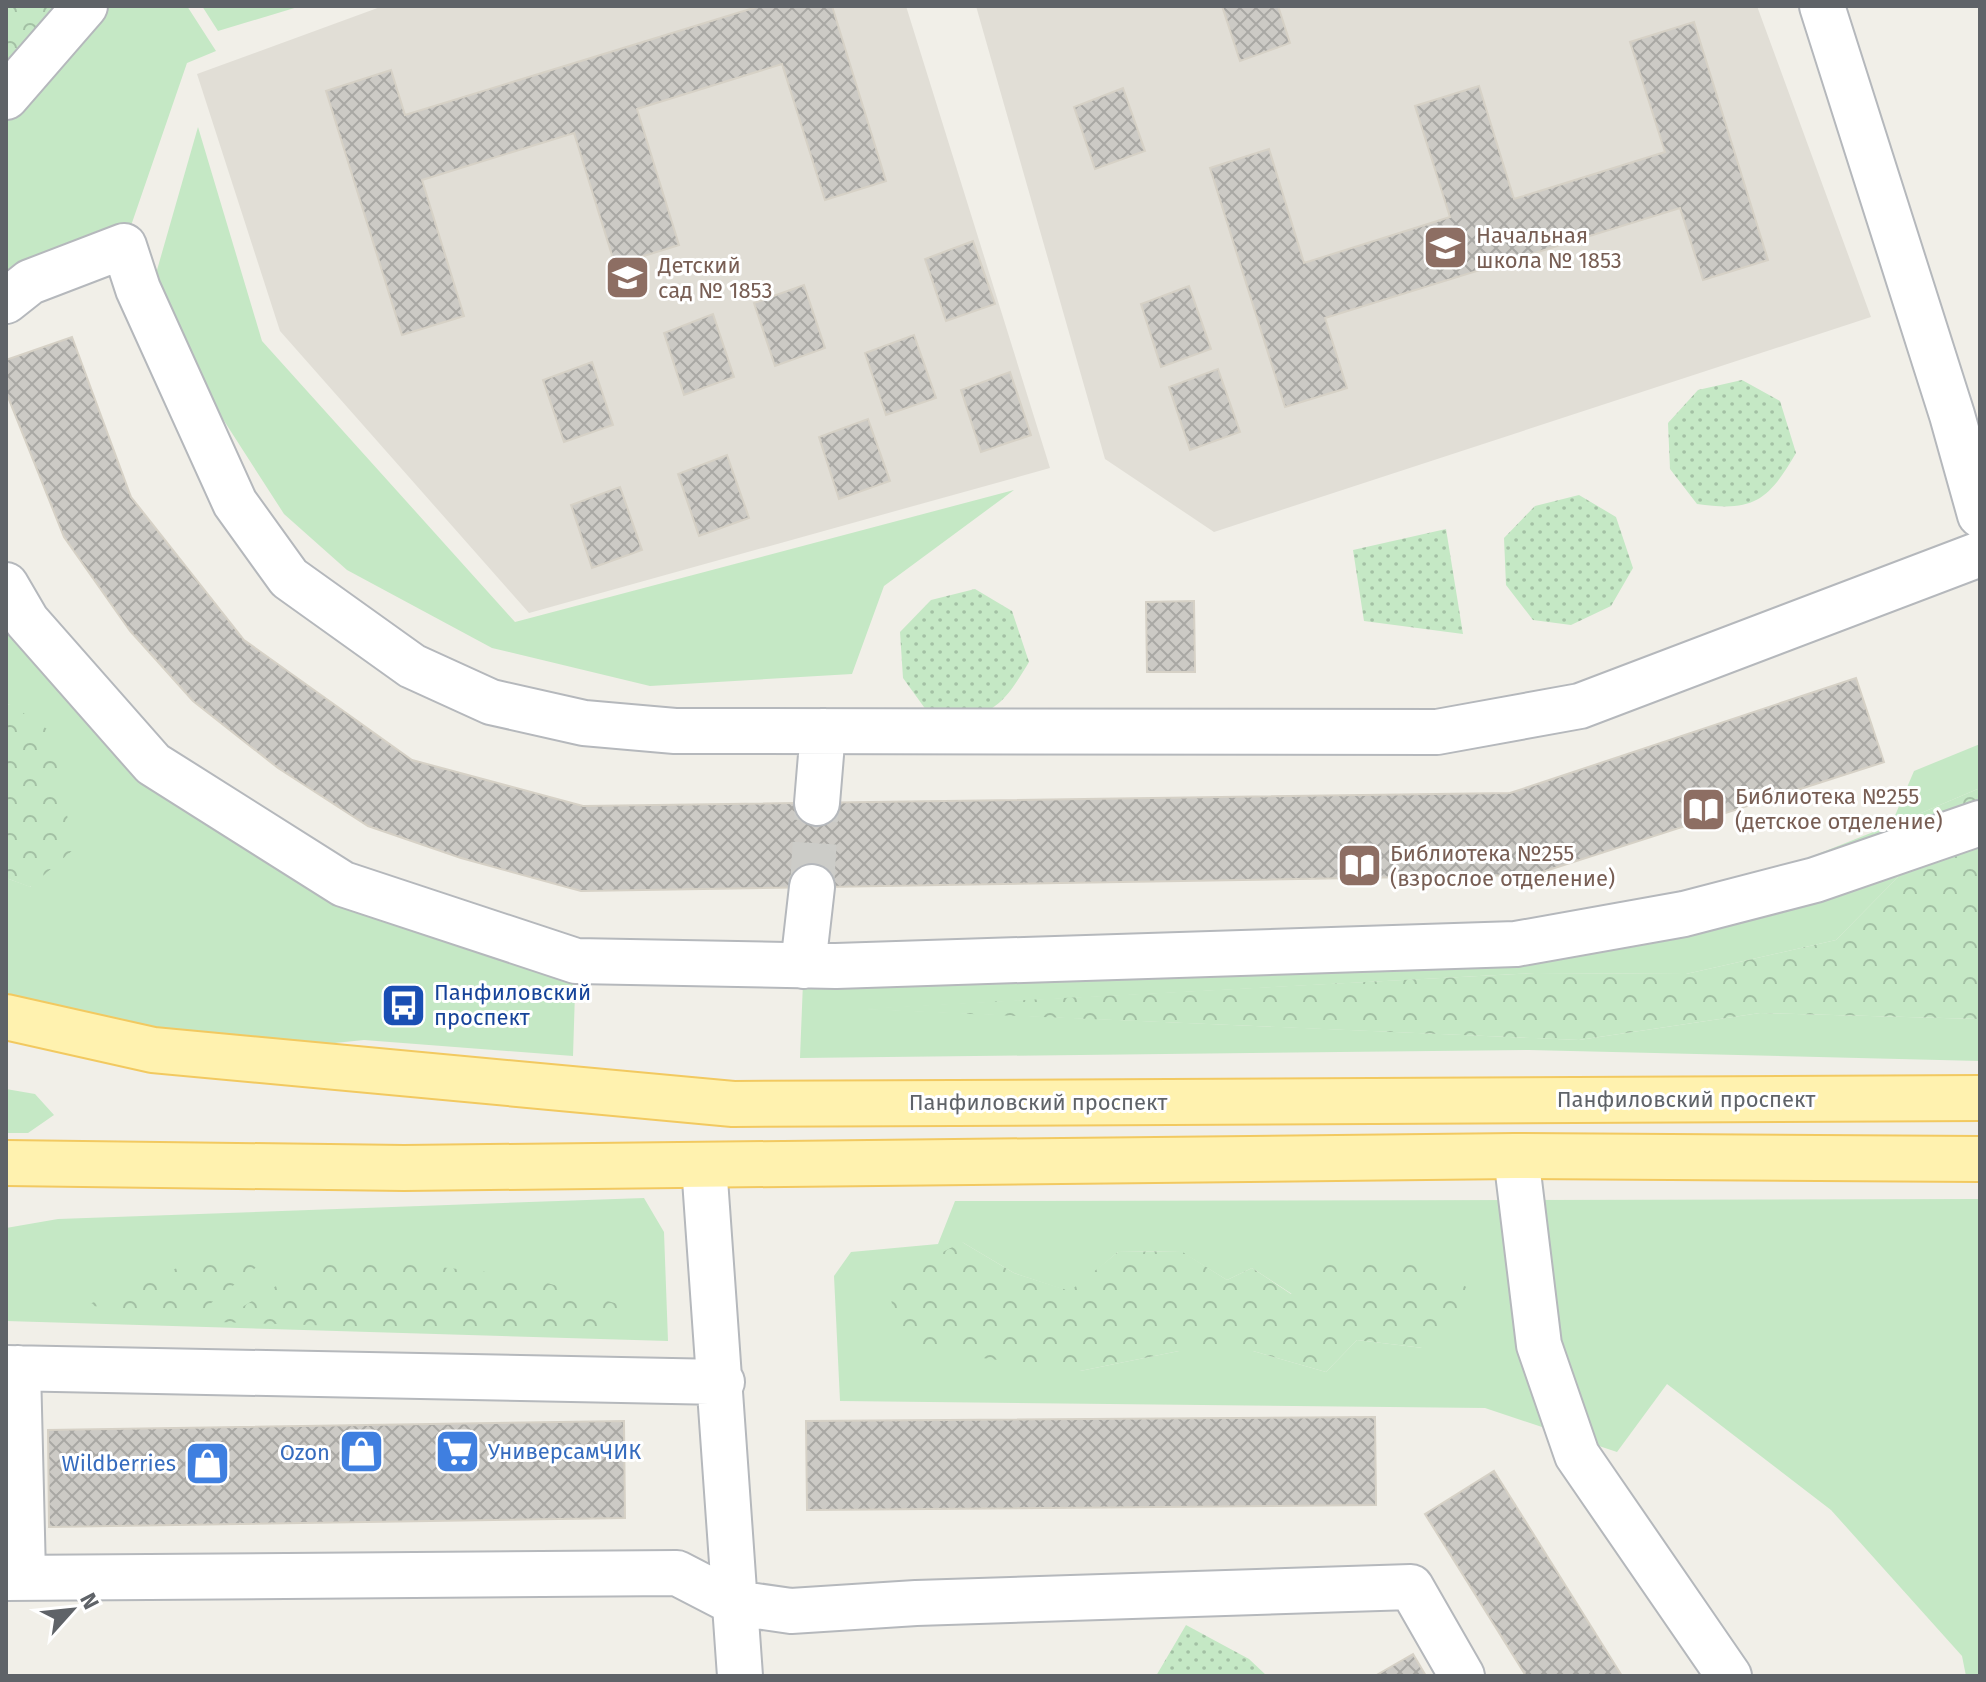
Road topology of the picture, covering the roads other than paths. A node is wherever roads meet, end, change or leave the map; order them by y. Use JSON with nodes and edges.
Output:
{"nodes":[{"id":1,"x":85,"y":6,"type":"edge"},
{"id":2,"x":1822,"y":6,"type":"edge"},
{"id":3,"x":6,"y":97,"type":"edge"},
{"id":4,"x":6,"y":301,"type":"edge"},
{"id":5,"x":1966,"y":408,"type":"edge"},
{"id":6,"x":1980,"y":515,"type":"edge"},
{"id":7,"x":1980,"y":554,"type":"edge"},
{"id":8,"x":13,"y":613,"type":"edge"},
{"id":9,"x":823,"y":731,"type":"junction"},
{"id":10,"x":817,"y":803,"type":"tunnel mouth"},
{"id":11,"x":1980,"y":823,"type":"edge"},
{"id":12,"x":812,"y":887,"type":"tunnel mouth"},
{"id":13,"x":803,"y":966,"type":"junction"},
{"id":14,"x":6,"y":1017,"type":"edge"},
{"id":15,"x":1980,"y":1098,"type":"edge"},
{"id":16,"x":1516,"y":1156,"type":"junction"},
{"id":17,"x":1980,"y":1159,"type":"edge"},
{"id":18,"x":6,"y":1163,"type":"edge"},
{"id":19,"x":704,"y":1165,"type":"junction"},
{"id":20,"x":12,"y":1368,"type":"edge"},
{"id":21,"x":722,"y":1382,"type":"junction"},
{"id":22,"x":14,"y":1576,"type":"edge"},
{"id":23,"x":735,"y":1603,"type":"junction"},
{"id":24,"x":740,"y":1676,"type":"edge"},
{"id":25,"x":1462,"y":1676,"type":"edge"},
{"id":26,"x":1729,"y":1676,"type":"edge"}],
"edges":[{"from":1,"to":3,"type":"street"},
{"from":2,"to":5,"type":"street"},
{"from":4,"to":9,"type":"street"},
{"from":5,"to":6,"type":"street"},
{"from":7,"to":9,"type":"street"},
{"from":8,"to":13,"type":"street"},
{"from":9,"to":10,"type":"street"},
{"from":11,"to":13,"type":"street"},
{"from":12,"to":13,"type":"street"},
{"from":14,"to":15,"type":"main road","name":"Панфиловский проспект"},
{"from":16,"to":17,"type":"main road"},
{"from":16,"to":19,"type":"main road"},
{"from":16,"to":26,"type":"street"},
{"from":18,"to":19,"type":"main road"},
{"from":19,"to":21,"type":"street"},
{"from":20,"to":21,"type":"street"},
{"from":20,"to":22,"type":"street"},
{"from":21,"to":23,"type":"street"},
{"from":22,"to":23,"type":"street"},
{"from":23,"to":24,"type":"street"},
{"from":23,"to":25,"type":"street"}]}
